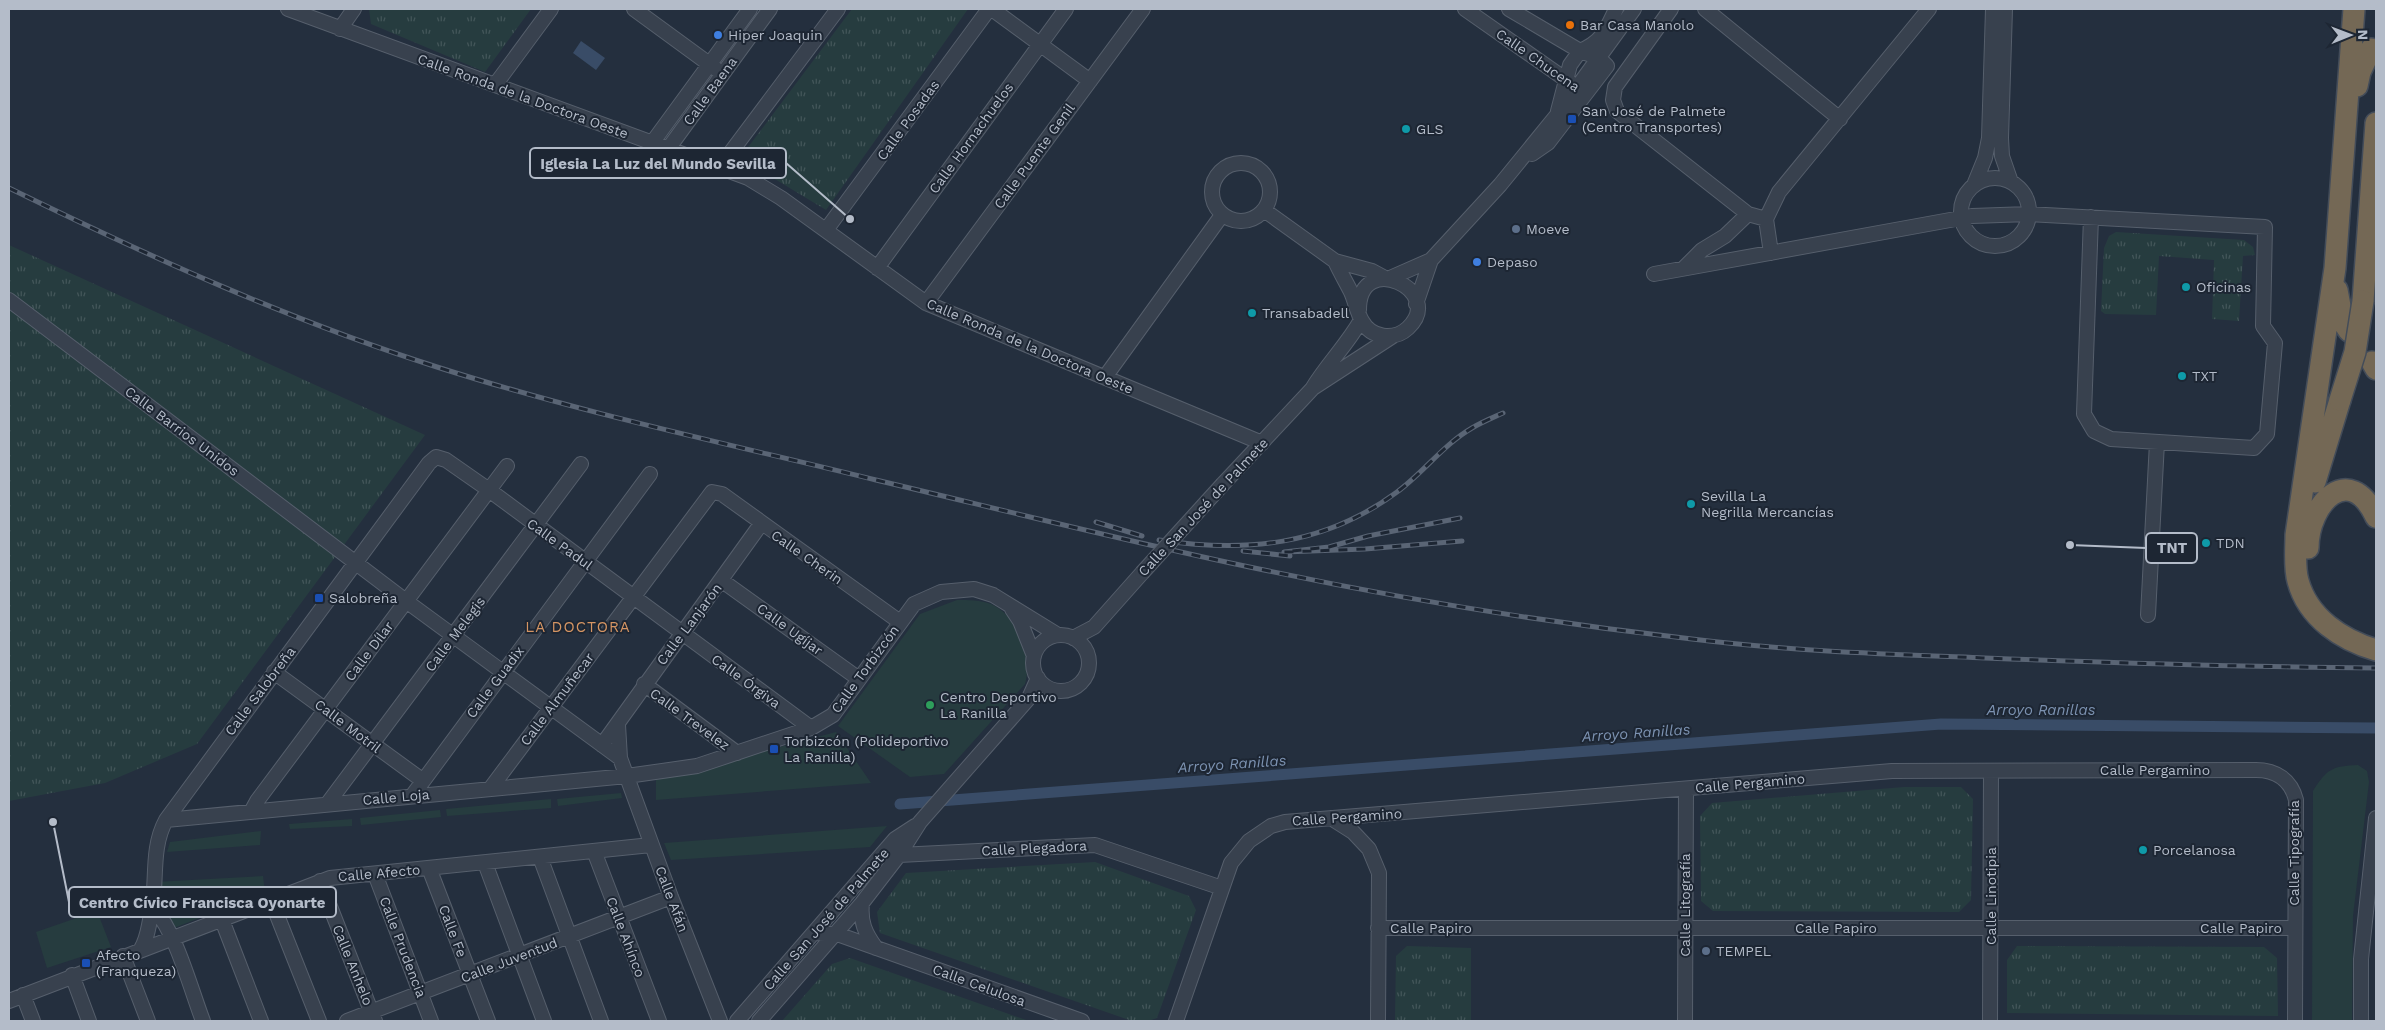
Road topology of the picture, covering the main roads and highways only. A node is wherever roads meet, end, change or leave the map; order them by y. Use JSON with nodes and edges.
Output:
{"nodes":[{"id":1,"x":2354,"y":9,"type":"edge"},
{"id":2,"x":2371,"y":49,"type":"dead end"},
{"id":3,"x":2376,"y":123,"type":"edge"},
{"id":4,"x":2346,"y":133,"type":"junction"},
{"id":5,"x":2334,"y":268,"type":"junction"},
{"id":6,"x":2349,"y":331,"type":"dead end"},
{"id":7,"x":2376,"y":517,"type":"edge"},
{"id":8,"x":2324,"y":623,"type":"junction"},
{"id":9,"x":2376,"y":650,"type":"edge"}],
"edges":[{"from":1,"to":4,"type":"highway"},
{"from":2,"to":4,"type":"highway"},
{"from":3,"to":8,"type":"highway","bridge":true},
{"from":4,"to":5,"type":"highway"},
{"from":5,"to":6,"type":"highway"},
{"from":5,"to":8,"type":"highway"},
{"from":7,"to":8,"type":"highway"},
{"from":8,"to":9,"type":"highway"}]}
